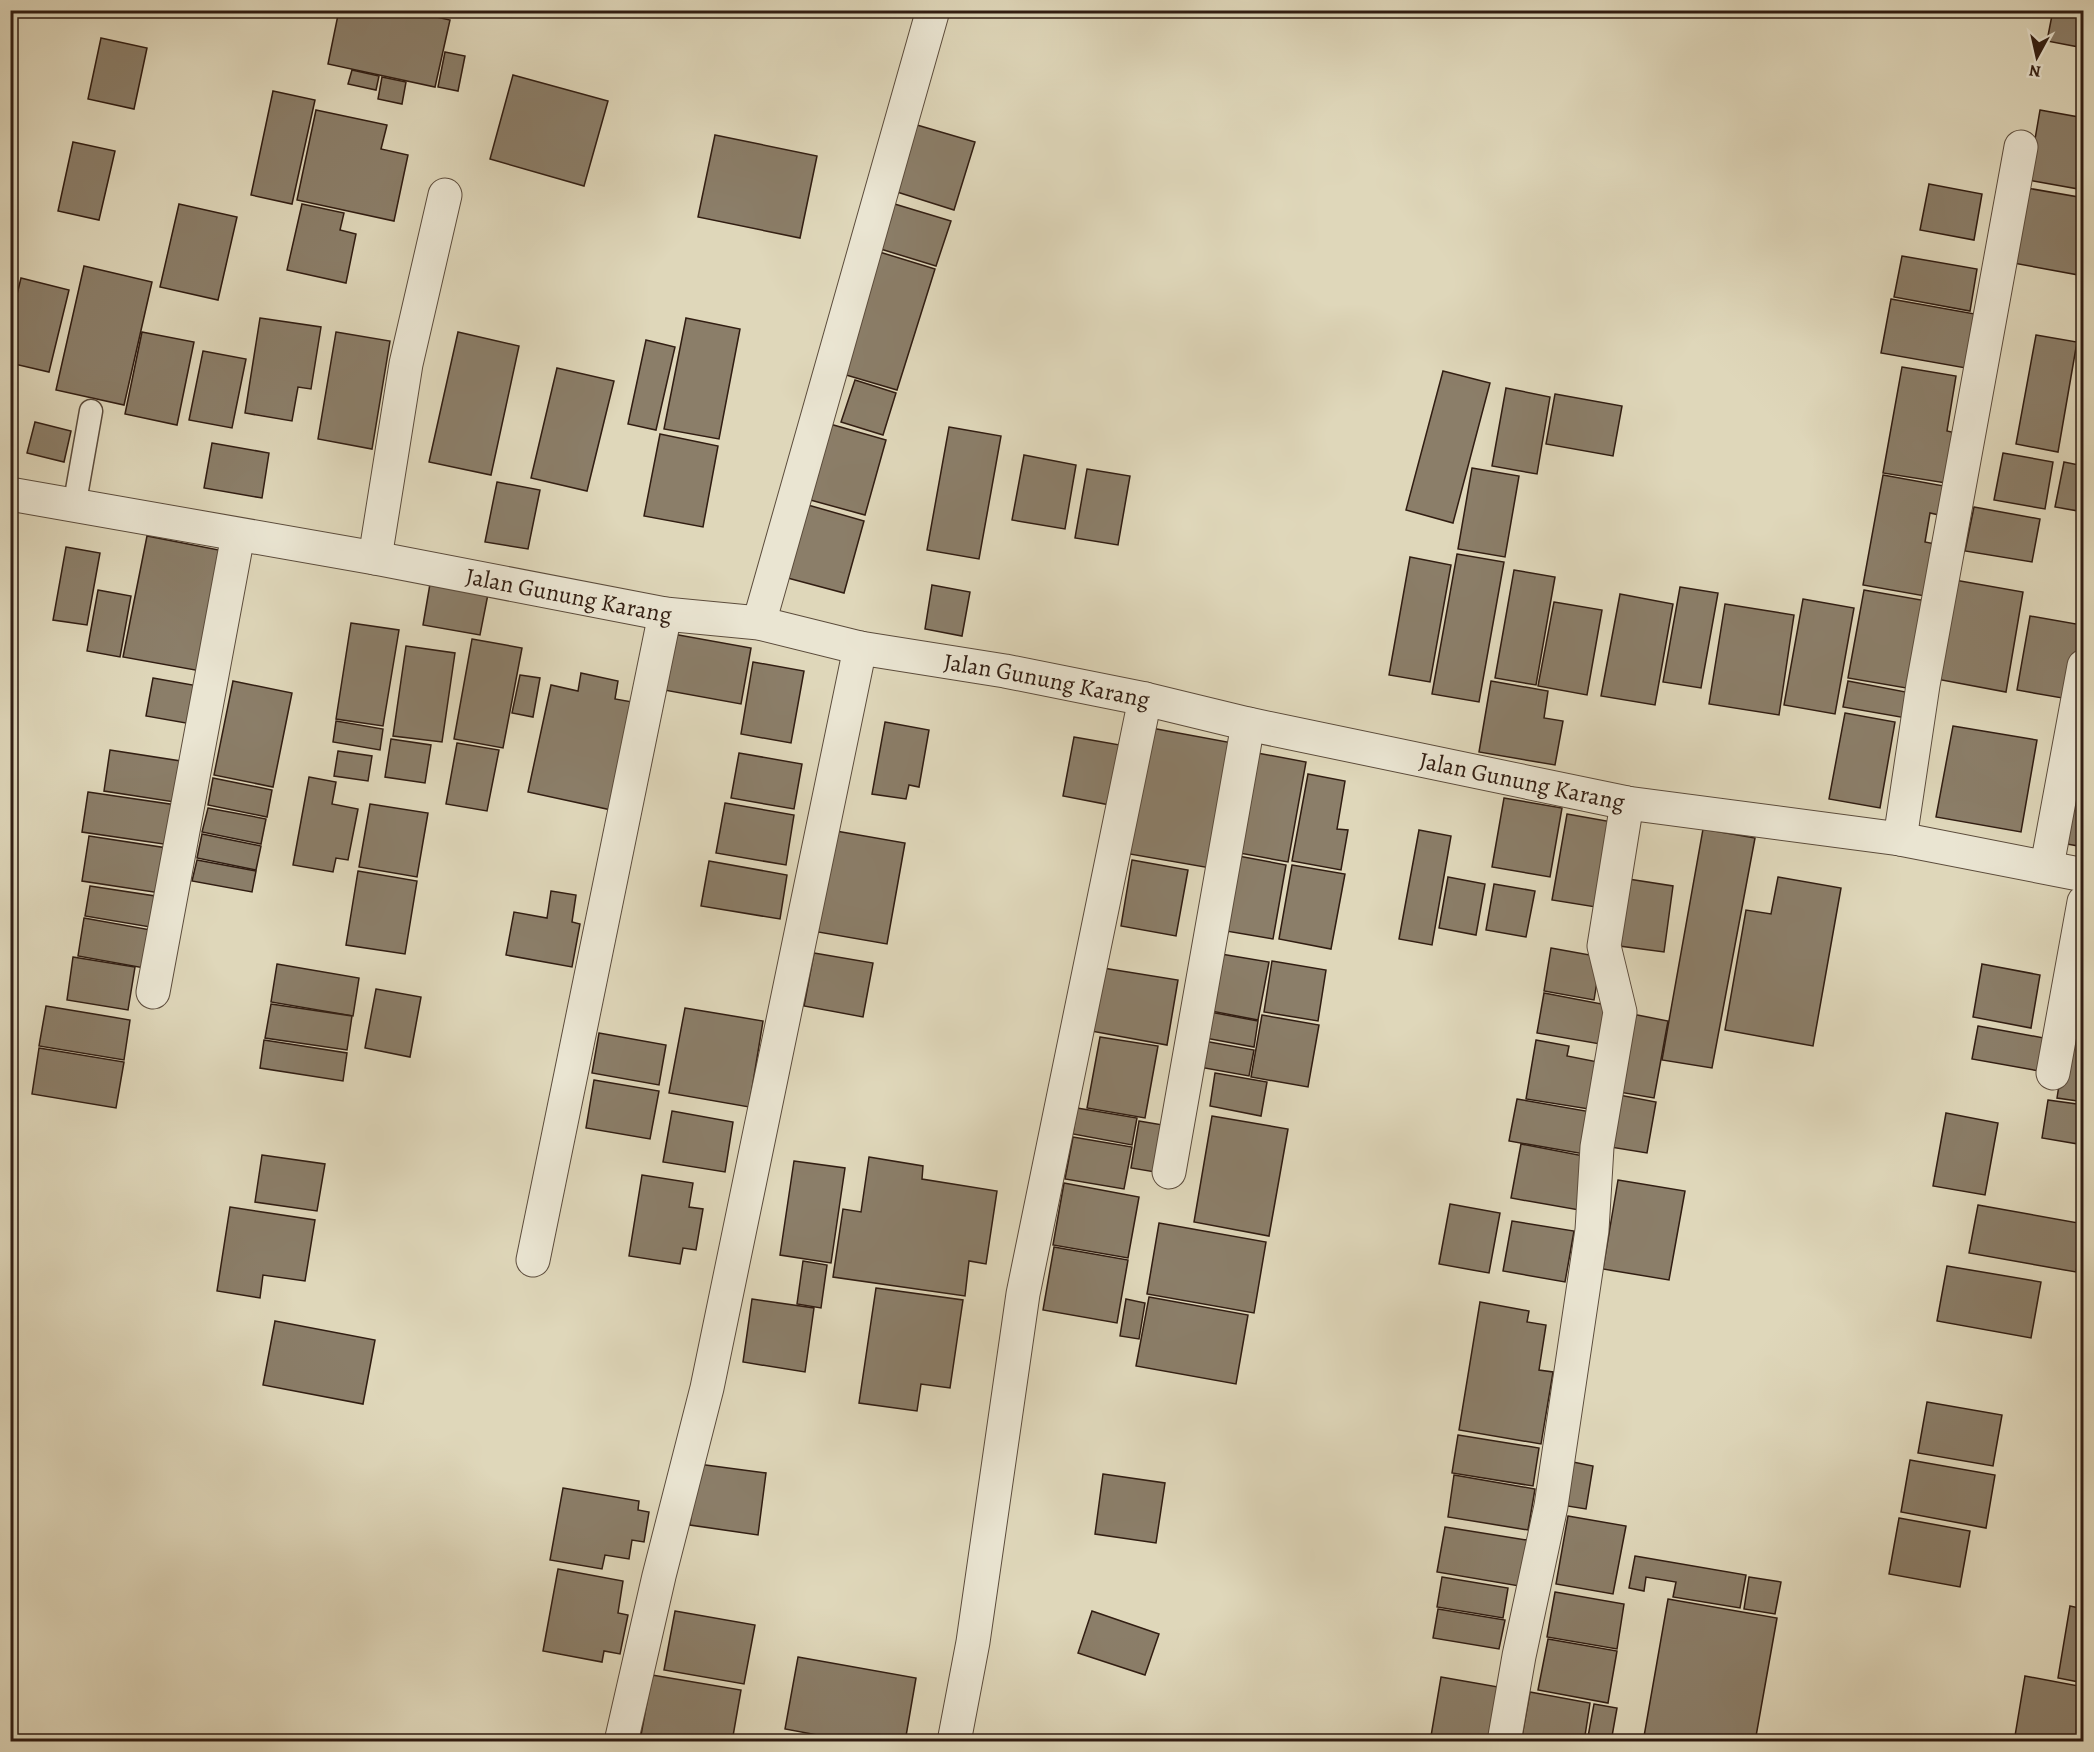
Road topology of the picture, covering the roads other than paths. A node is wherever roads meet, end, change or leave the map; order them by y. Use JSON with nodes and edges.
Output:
{"nodes":[{"id":1,"x":933,"y":10,"type":"edge"},
{"id":2,"x":2021,"y":147,"type":"dead end"},
{"id":3,"x":445,"y":195,"type":"dead end"},
{"id":4,"x":91,"y":411,"type":"dead end"},
{"id":5,"x":10,"y":494,"type":"edge"},
{"id":6,"x":74,"y":507,"type":"junction"},
{"id":7,"x":238,"y":535,"type":"junction"},
{"id":8,"x":375,"y":558,"type":"junction"},
{"id":9,"x":665,"y":614,"type":"junction"},
{"id":10,"x":759,"y":623,"type":"junction"},
{"id":11,"x":860,"y":648,"type":"junction"},
{"id":12,"x":2084,"y":666,"type":"edge"},
{"id":13,"x":1145,"y":699,"type":"junction"},
{"id":14,"x":1248,"y":724,"type":"junction"},
{"id":15,"x":1627,"y":803,"type":"junction"},
{"id":16,"x":1900,"y":839,"type":"junction"},
{"id":17,"x":2047,"y":866,"type":"junction"},
{"id":18,"x":2084,"y":875,"type":"edge"},
{"id":19,"x":2084,"y":902,"type":"edge"},
{"id":20,"x":153,"y":992,"type":"dead end"},
{"id":21,"x":2053,"y":1073,"type":"dead end"},
{"id":22,"x":1168,"y":1172,"type":"dead end"},
{"id":23,"x":533,"y":1260,"type":"dead end"},
{"id":24,"x":621,"y":1742,"type":"edge"},
{"id":25,"x":954,"y":1742,"type":"edge"},
{"id":26,"x":1504,"y":1742,"type":"edge"}],
"edges":[{"from":1,"to":10,"type":"street"},
{"from":2,"to":16,"type":"street"},
{"from":3,"to":8,"type":"street"},
{"from":4,"to":6,"type":"lane"},
{"from":5,"to":6,"type":"street","name":"Jalan Gunung Karang"},
{"from":6,"to":7,"type":"street","name":"Jalan Gunung Karang"},
{"from":7,"to":8,"type":"street","name":"Jalan Gunung Karang"},
{"from":7,"to":20,"type":"street"},
{"from":8,"to":9,"type":"street","name":"Jalan Gunung Karang"},
{"from":9,"to":10,"type":"street","name":"Jalan Gunung Karang"},
{"from":9,"to":23,"type":"street"},
{"from":10,"to":11,"type":"street","name":"Jalan Gunung Karang"},
{"from":11,"to":13,"type":"street","name":"Jalan Gunung Karang"},
{"from":11,"to":24,"type":"street"},
{"from":12,"to":17,"type":"street"},
{"from":13,"to":14,"type":"street","name":"Jalan Gunung Karang"},
{"from":13,"to":25,"type":"street"},
{"from":14,"to":15,"type":"street","name":"Jalan Gunung Karang"},
{"from":14,"to":22,"type":"street"},
{"from":15,"to":16,"type":"street","name":"Jalan Gunung Karang"},
{"from":15,"to":26,"type":"street"},
{"from":16,"to":17,"type":"street","name":"Jalan Gunung Karang"},
{"from":17,"to":18,"type":"street","name":"Jalan Gunung Karang"},
{"from":19,"to":21,"type":"street"}]}
